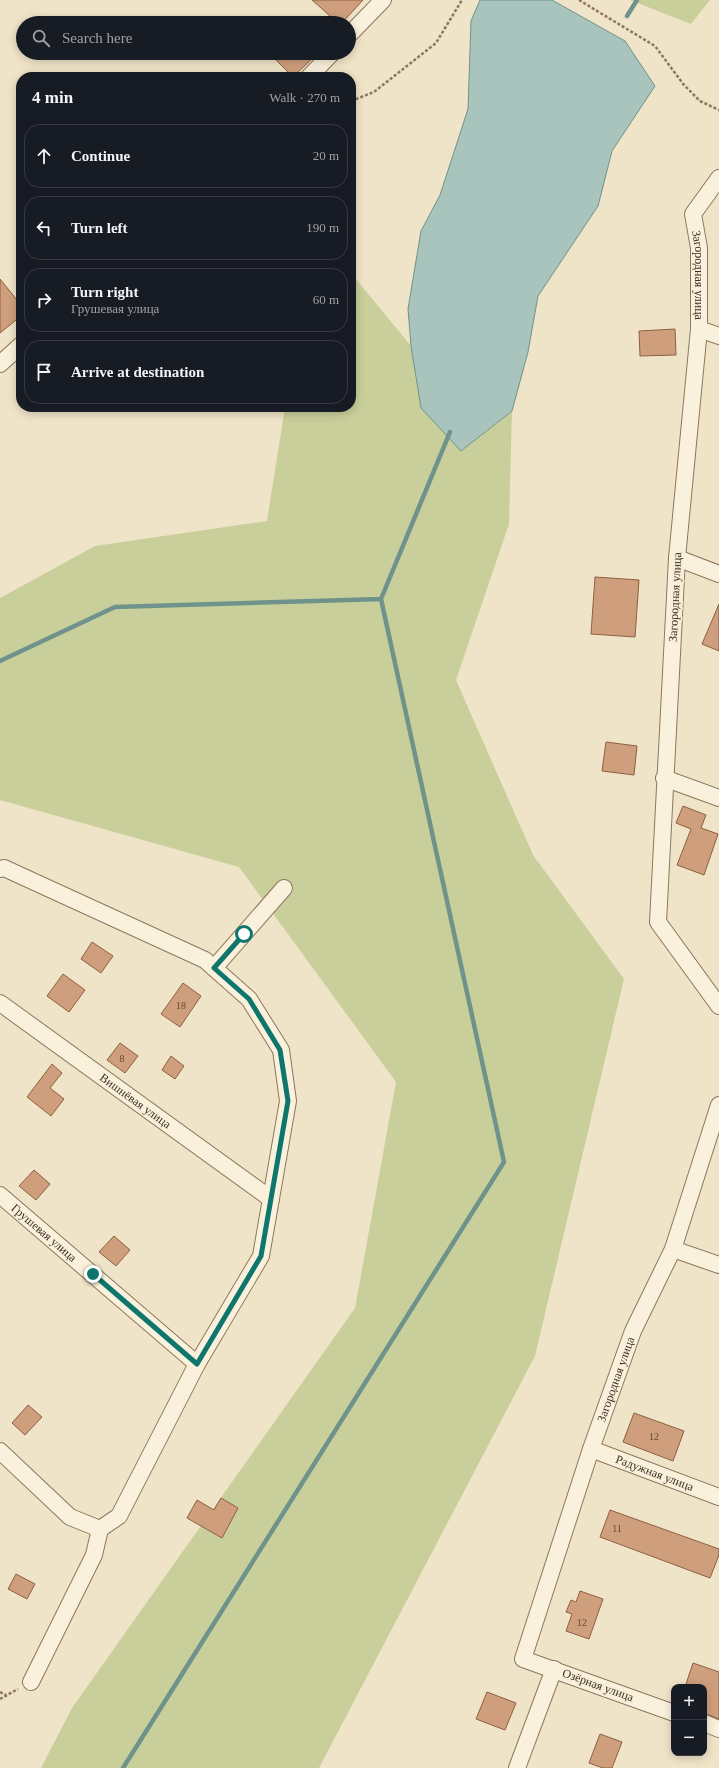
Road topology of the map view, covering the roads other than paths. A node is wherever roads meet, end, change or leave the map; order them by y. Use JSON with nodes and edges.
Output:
{"nodes":[{"id":1,"x":383,"y":0,"type":"edge"},
{"id":2,"x":356,"y":28,"type":"edge"},
{"id":3,"x":325,"y":60,"type":"edge"},
{"id":4,"x":314,"y":72,"type":"edge"},
{"id":5,"x":719,"y":178,"type":"edge"},
{"id":6,"x":700,"y":329,"type":"junction"},
{"id":7,"x":719,"y":336,"type":"edge"},
{"id":8,"x":16,"y":350,"type":"edge"},
{"id":9,"x":0,"y":364,"type":"edge"},
{"id":10,"x":676,"y":558,"type":"junction"},
{"id":11,"x":719,"y":574,"type":"edge"},
{"id":12,"x":664,"y":778,"type":"junction"},
{"id":13,"x":719,"y":798,"type":"edge"},
{"id":14,"x":0,"y":869,"type":"edge"},
{"id":15,"x":284,"y":888,"type":"dead end"},
{"id":16,"x":214,"y":968,"type":"junction"},
{"id":17,"x":0,"y":1003,"type":"edge"},
{"id":18,"x":719,"y":1006,"type":"edge"},
{"id":19,"x":719,"y":1105,"type":"edge"},
{"id":20,"x":0,"y":1195,"type":"edge"},
{"id":21,"x":272,"y":1199,"type":"junction"},
{"id":22,"x":673,"y":1248,"type":"junction"},
{"id":23,"x":719,"y":1265,"type":"edge"},
{"id":24,"x":197,"y":1364,"type":"junction"},
{"id":25,"x":590,"y":1449,"type":"junction"},
{"id":26,"x":0,"y":1452,"type":"edge"},
{"id":27,"x":719,"y":1497,"type":"edge"},
{"id":28,"x":100,"y":1529,"type":"junction"},
{"id":29,"x":523,"y":1659,"type":"joint"},
{"id":30,"x":554,"y":1669,"type":"junction"},
{"id":31,"x":31,"y":1682,"type":"road end"},
{"id":32,"x":671,"y":1711,"type":"edge"},
{"id":33,"x":707,"y":1724,"type":"edge"},
{"id":34,"x":719,"y":1729,"type":"edge"},
{"id":35,"x":517,"y":1768,"type":"edge"}],
"edges":[{"from":1,"to":2,"type":"street"},
{"from":3,"to":4,"type":"street"},
{"from":5,"to":6,"type":"street","name":"Загородная улица"},
{"from":6,"to":7,"type":"street"},
{"from":6,"to":10,"type":"street","name":"Загородная улица"},
{"from":8,"to":9,"type":"street"},
{"from":10,"to":11,"type":"street"},
{"from":10,"to":12,"type":"street","name":"Загородная улица"},
{"from":12,"to":13,"type":"street"},
{"from":12,"to":18,"type":"street","name":"Загородная улица"},
{"from":14,"to":16,"type":"street"},
{"from":15,"to":16,"type":"street"},
{"from":16,"to":21,"type":"street"},
{"from":17,"to":21,"type":"street","name":"Вишнёвая улица"},
{"from":19,"to":22,"type":"street","name":"Загородная улица"},
{"from":20,"to":24,"type":"street","name":"Грушевая улица"},
{"from":21,"to":24,"type":"street"},
{"from":22,"to":23,"type":"street"},
{"from":22,"to":25,"type":"street","name":"Загородная улица"},
{"from":24,"to":28,"type":"street"},
{"from":25,"to":27,"type":"street","name":"Радужная улица"},
{"from":25,"to":29,"type":"street","name":"Загородная улица"},
{"from":26,"to":28,"type":"street"},
{"from":28,"to":31,"type":"street"},
{"from":29,"to":30,"type":"street","name":"Озёрная улица"},
{"from":30,"to":32,"type":"street","name":"Озёрная улица"},
{"from":30,"to":35,"type":"street"},
{"from":33,"to":34,"type":"street"}]}
